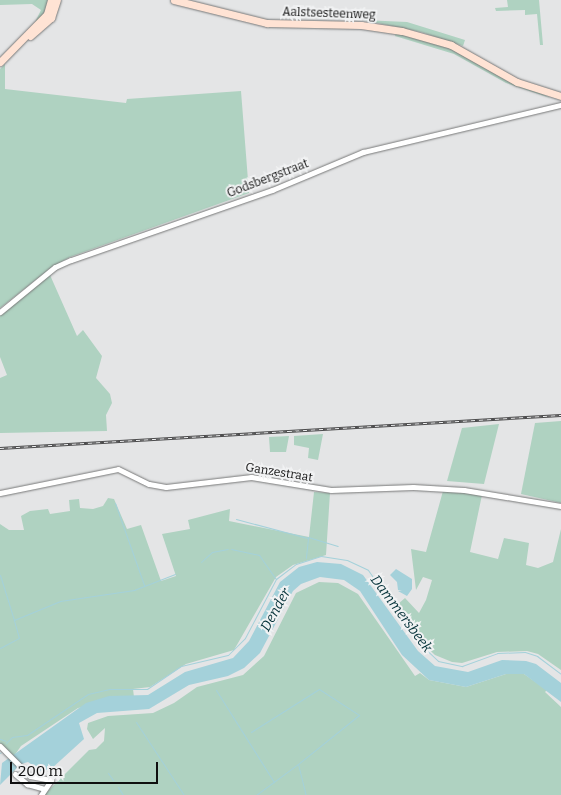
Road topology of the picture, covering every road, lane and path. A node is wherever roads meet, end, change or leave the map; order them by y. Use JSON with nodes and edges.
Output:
{"nodes":[{"id":1,"x":51,"y":0,"type":"edge"},
{"id":2,"x":57,"y":0,"type":"edge"},
{"id":3,"x":174,"y":0,"type":"edge"},
{"id":4,"x":8,"y":54,"type":"junction"},
{"id":5,"x":0,"y":62,"type":"edge"},
{"id":6,"x":560,"y":96,"type":"edge"},
{"id":7,"x":561,"y":105,"type":"edge"},
{"id":8,"x":555,"y":108,"type":"junction"},
{"id":9,"x":0,"y":312,"type":"edge"},
{"id":10,"x":0,"y":493,"type":"edge"},
{"id":11,"x":561,"y":506,"type":"edge"},
{"id":12,"x":0,"y":746,"type":"edge"},
{"id":13,"x":15,"y":774,"type":"dead end"},
{"id":14,"x":44,"y":789,"type":"junction"},
{"id":15,"x":41,"y":795,"type":"edge"}],
"edges":[{"from":1,"to":4,"type":"main road"},
{"from":2,"to":4,"type":"main road"},
{"from":3,"to":6,"type":"main road","name":"Aalstsesteenweg"},
{"from":4,"to":5,"type":"main road"},
{"from":6,"to":8,"type":"street"},
{"from":7,"to":8,"type":"street","name":"Godsbergstraat"},
{"from":8,"to":9,"type":"street","name":"Godsbergstraat"},
{"from":10,"to":11,"type":"street","name":"Ganzestraat"},
{"from":12,"to":14,"type":"street"},
{"from":13,"to":14,"type":"street"},
{"from":14,"to":15,"type":"street"}]}
